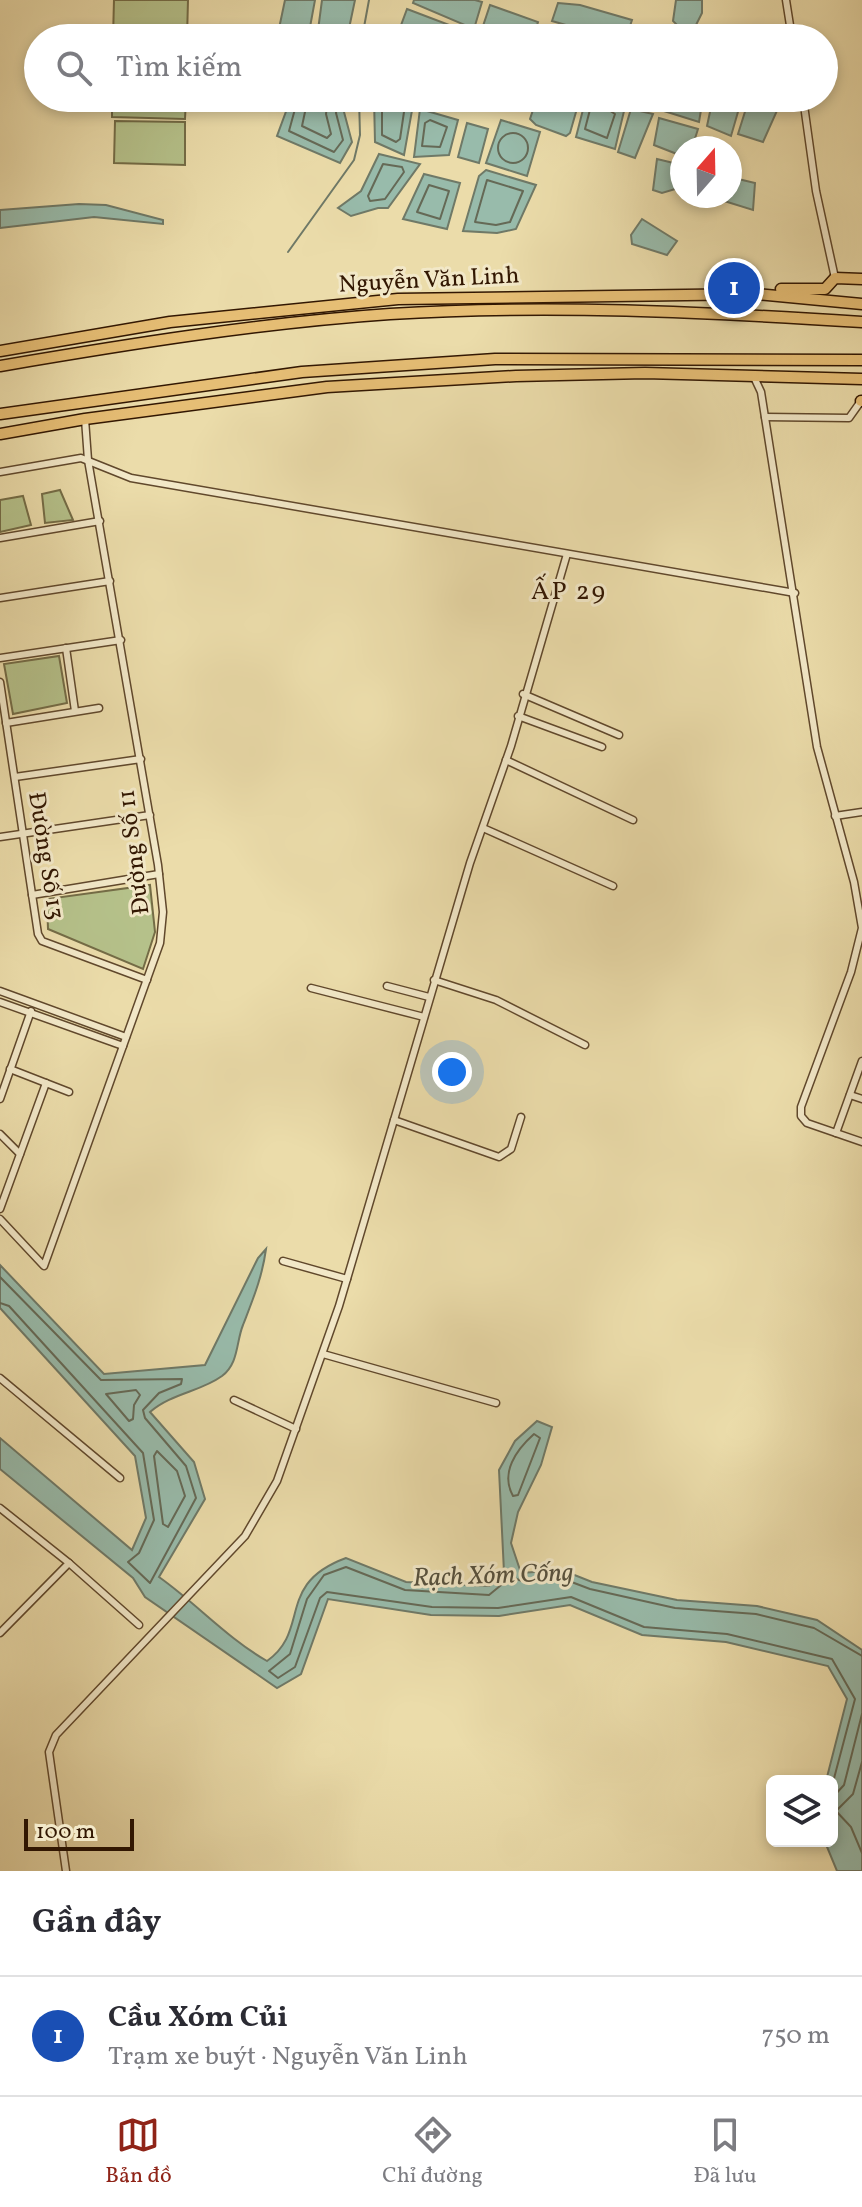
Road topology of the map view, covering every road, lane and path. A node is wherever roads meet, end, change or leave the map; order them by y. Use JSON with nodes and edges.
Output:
{"nodes":[{"id":1,"x":786,"y":0,"type":"edge"},
{"id":2,"x":790,"y":24,"type":"edge"},
{"id":3,"x":805,"y":112,"type":"edge"},
{"id":4,"x":835,"y":278,"type":"junction"},
{"id":5,"x":862,"y":279,"type":"edge"},
{"id":6,"x":756,"y":294,"type":"junction"},
{"id":7,"x":862,"y":304,"type":"edge"},
{"id":8,"x":862,"y":322,"type":"edge"},
{"id":9,"x":0,"y":351,"type":"edge"},
{"id":10,"x":862,"y":360,"type":"edge"},
{"id":11,"x":0,"y":366,"type":"edge"},
{"id":12,"x":753,"y":375,"type":"junction"},
{"id":13,"x":773,"y":376,"type":"junction"},
{"id":14,"x":862,"y":379,"type":"edge"},
{"id":15,"x":761,"y":392,"type":"junction"},
{"id":16,"x":861,"y":401,"type":"edge"},
{"id":17,"x":0,"y":414,"type":"edge"},
{"id":18,"x":765,"y":417,"type":"junction"},
{"id":19,"x":85,"y":419,"type":"junction"},
{"id":20,"x":0,"y":434,"type":"edge"},
{"id":21,"x":88,"y":460,"type":"junction"},
{"id":22,"x":0,"y":472,"type":"edge"},
{"id":23,"x":100,"y":521,"type":"junction"},
{"id":24,"x":0,"y":538,"type":"edge"},
{"id":25,"x":567,"y":554,"type":"junction"},
{"id":26,"x":110,"y":581,"type":"junction"},
{"id":27,"x":795,"y":593,"type":"junction"},
{"id":28,"x":0,"y":598,"type":"edge"},
{"id":29,"x":121,"y":640,"type":"junction"},
{"id":30,"x":66,"y":648,"type":"junction"},
{"id":31,"x":0,"y":658,"type":"edge"},
{"id":32,"x":0,"y":682,"type":"edge"},
{"id":33,"x":523,"y":694,"type":"junction"},
{"id":34,"x":99,"y":708,"type":"dead end"},
{"id":35,"x":75,"y":711,"type":"junction"},
{"id":36,"x":518,"y":716,"type":"junction"},
{"id":37,"x":6,"y":723,"type":"junction"},
{"id":38,"x":619,"y":735,"type":"dead end"},
{"id":39,"x":602,"y":747,"type":"dead end"},
{"id":40,"x":141,"y":759,"type":"junction"},
{"id":41,"x":506,"y":760,"type":"junction"},
{"id":42,"x":15,"y":777,"type":"junction"},
{"id":43,"x":862,"y":812,"type":"edge"},
{"id":44,"x":150,"y":815,"type":"junction"},
{"id":45,"x":835,"y":816,"type":"junction"},
{"id":46,"x":633,"y":820,"type":"dead end"},
{"id":47,"x":483,"y":828,"type":"junction"},
{"id":48,"x":23,"y":835,"type":"junction"},
{"id":49,"x":0,"y":837,"type":"edge"},
{"id":50,"x":159,"y":874,"type":"junction"},
{"id":51,"x":613,"y":886,"type":"dead end"},
{"id":52,"x":32,"y":895,"type":"junction"},
{"id":53,"x":860,"y":940,"type":"edge"},
{"id":54,"x":851,"y":972,"type":"junction"},
{"id":55,"x":862,"y":976,"type":"edge"},
{"id":56,"x":147,"y":980,"type":"junction"},
{"id":57,"x":434,"y":980,"type":"junction"},
{"id":58,"x":387,"y":986,"type":"dead end"},
{"id":59,"x":311,"y":988,"type":"dead end"},
{"id":60,"x":0,"y":991,"type":"edge"},
{"id":61,"x":429,"y":997,"type":"junction"},
{"id":62,"x":0,"y":1002,"type":"edge"},
{"id":63,"x":34,"y":1004,"type":"junction"},
{"id":64,"x":30,"y":1013,"type":"junction"},
{"id":65,"x":424,"y":1017,"type":"junction"},
{"id":66,"x":126,"y":1037,"type":"junction"},
{"id":67,"x":585,"y":1045,"type":"dead end"},
{"id":68,"x":123,"y":1046,"type":"junction"},
{"id":69,"x":862,"y":1062,"type":"edge"},
{"id":70,"x":10,"y":1069,"type":"junction"},
{"id":71,"x":46,"y":1083,"type":"junction"},
{"id":72,"x":69,"y":1092,"type":"dead end"},
{"id":73,"x":850,"y":1095,"type":"junction"},
{"id":74,"x":0,"y":1099,"type":"edge"},
{"id":75,"x":862,"y":1099,"type":"edge"},
{"id":76,"x":521,"y":1117,"type":"dead end"},
{"id":77,"x":394,"y":1120,"type":"junction"},
{"id":78,"x":836,"y":1133,"type":"junction"},
{"id":79,"x":0,"y":1134,"type":"edge"},
{"id":80,"x":862,"y":1142,"type":"edge"},
{"id":81,"x":20,"y":1154,"type":"junction"},
{"id":82,"x":0,"y":1209,"type":"edge"},
{"id":83,"x":0,"y":1219,"type":"edge"},
{"id":84,"x":283,"y":1261,"type":"dead end"},
{"id":85,"x":347,"y":1279,"type":"junction"},
{"id":86,"x":323,"y":1354,"type":"junction"},
{"id":87,"x":0,"y":1378,"type":"edge"},
{"id":88,"x":234,"y":1400,"type":"dead end"},
{"id":89,"x":496,"y":1403,"type":"dead end"},
{"id":90,"x":296,"y":1429,"type":"junction"},
{"id":91,"x":120,"y":1478,"type":"dead end"},
{"id":92,"x":0,"y":1508,"type":"edge"},
{"id":93,"x":69,"y":1563,"type":"junction"},
{"id":94,"x":139,"y":1625,"type":"dead end"},
{"id":95,"x":0,"y":1633,"type":"edge"},
{"id":96,"x":66,"y":1871,"type":"edge"}],
"edges":[{"from":1,"to":2,"type":"street"},
{"from":3,"to":4,"type":"street"},
{"from":4,"to":5,"type":"main road"},
{"from":4,"to":6,"type":"main road"},
{"from":6,"to":7,"type":"main road","name":"Nguyễn Văn Linh"},
{"from":6,"to":9,"type":"main road","name":"Nguyễn Văn Linh"},
{"from":8,"to":11,"type":"main road","name":"Nguyễn Văn Linh"},
{"from":10,"to":17,"type":"main road"},
{"from":12,"to":13,"type":"main road"},
{"from":12,"to":15,"type":"street"},
{"from":12,"to":19,"type":"main road"},
{"from":13,"to":14,"type":"main road"},
{"from":13,"to":15,"type":"street"},
{"from":15,"to":18,"type":"street"},
{"from":16,"to":18,"type":"street"},
{"from":18,"to":27,"type":"street"},
{"from":19,"to":20,"type":"main road"},
{"from":19,"to":21,"type":"street","name":"Đường Số 11"},
{"from":21,"to":22,"type":"street"},
{"from":21,"to":23,"type":"street","name":"Đường Số 11"},
{"from":21,"to":25,"type":"street"},
{"from":23,"to":24,"type":"street"},
{"from":23,"to":26,"type":"street","name":"Đường Số 11"},
{"from":25,"to":27,"type":"street"},
{"from":25,"to":33,"type":"street"},
{"from":26,"to":28,"type":"street"},
{"from":26,"to":29,"type":"street","name":"Đường Số 11"},
{"from":27,"to":45,"type":"street"},
{"from":29,"to":30,"type":"street"},
{"from":29,"to":40,"type":"street","name":"Đường Số 11"},
{"from":30,"to":31,"type":"street"},
{"from":30,"to":35,"type":"street"},
{"from":32,"to":37,"type":"street","name":"Đường Số 13"},
{"from":33,"to":36,"type":"street"},
{"from":33,"to":38,"type":"street"},
{"from":34,"to":35,"type":"street"},
{"from":35,"to":37,"type":"street"},
{"from":36,"to":39,"type":"street"},
{"from":36,"to":41,"type":"street"},
{"from":37,"to":42,"type":"street","name":"Đường Số 13"},
{"from":40,"to":42,"type":"street"},
{"from":40,"to":44,"type":"street","name":"Đường Số 11"},
{"from":41,"to":46,"type":"street"},
{"from":41,"to":47,"type":"street"},
{"from":42,"to":48,"type":"street","name":"Đường Số 13"},
{"from":43,"to":45,"type":"street"},
{"from":44,"to":48,"type":"street"},
{"from":44,"to":50,"type":"street","name":"Đường Số 11"},
{"from":45,"to":53,"type":"street"},
{"from":47,"to":51,"type":"street"},
{"from":47,"to":57,"type":"street"},
{"from":48,"to":49,"type":"street"},
{"from":48,"to":52,"type":"street","name":"Đường Số 13"},
{"from":50,"to":52,"type":"street"},
{"from":50,"to":56,"type":"street","name":"Đường Số 11"},
{"from":52,"to":56,"type":"street","name":"Đường Số 13"},
{"from":53,"to":54,"type":"street"},
{"from":54,"to":55,"type":"street"},
{"from":54,"to":78,"type":"street"},
{"from":56,"to":66,"type":"street","name":"Đường Số 11"},
{"from":57,"to":61,"type":"street"},
{"from":57,"to":67,"type":"street"},
{"from":58,"to":61,"type":"street"},
{"from":59,"to":65,"type":"street"},
{"from":60,"to":63,"type":"street"},
{"from":61,"to":65,"type":"street"},
{"from":62,"to":64,"type":"street"},
{"from":63,"to":64,"type":"street"},
{"from":63,"to":66,"type":"street"},
{"from":64,"to":68,"type":"street"},
{"from":64,"to":70,"type":"street"},
{"from":65,"to":77,"type":"street"},
{"from":66,"to":68,"type":"street","name":"Đường Số 11"},
{"from":68,"to":83,"type":"street","name":"Đường Số 11"},
{"from":69,"to":73,"type":"street"},
{"from":70,"to":71,"type":"street"},
{"from":70,"to":74,"type":"street"},
{"from":71,"to":72,"type":"street"},
{"from":71,"to":81,"type":"street"},
{"from":73,"to":75,"type":"street"},
{"from":73,"to":78,"type":"street"},
{"from":76,"to":77,"type":"street"},
{"from":77,"to":85,"type":"street"},
{"from":78,"to":80,"type":"street"},
{"from":79,"to":81,"type":"street"},
{"from":81,"to":82,"type":"street"},
{"from":84,"to":85,"type":"street"},
{"from":85,"to":86,"type":"street"},
{"from":86,"to":89,"type":"street"},
{"from":86,"to":90,"type":"street"},
{"from":87,"to":91,"type":"street"},
{"from":88,"to":90,"type":"street"},
{"from":90,"to":96,"type":"street"},
{"from":92,"to":93,"type":"street"},
{"from":93,"to":94,"type":"street"},
{"from":93,"to":95,"type":"street"}]}
